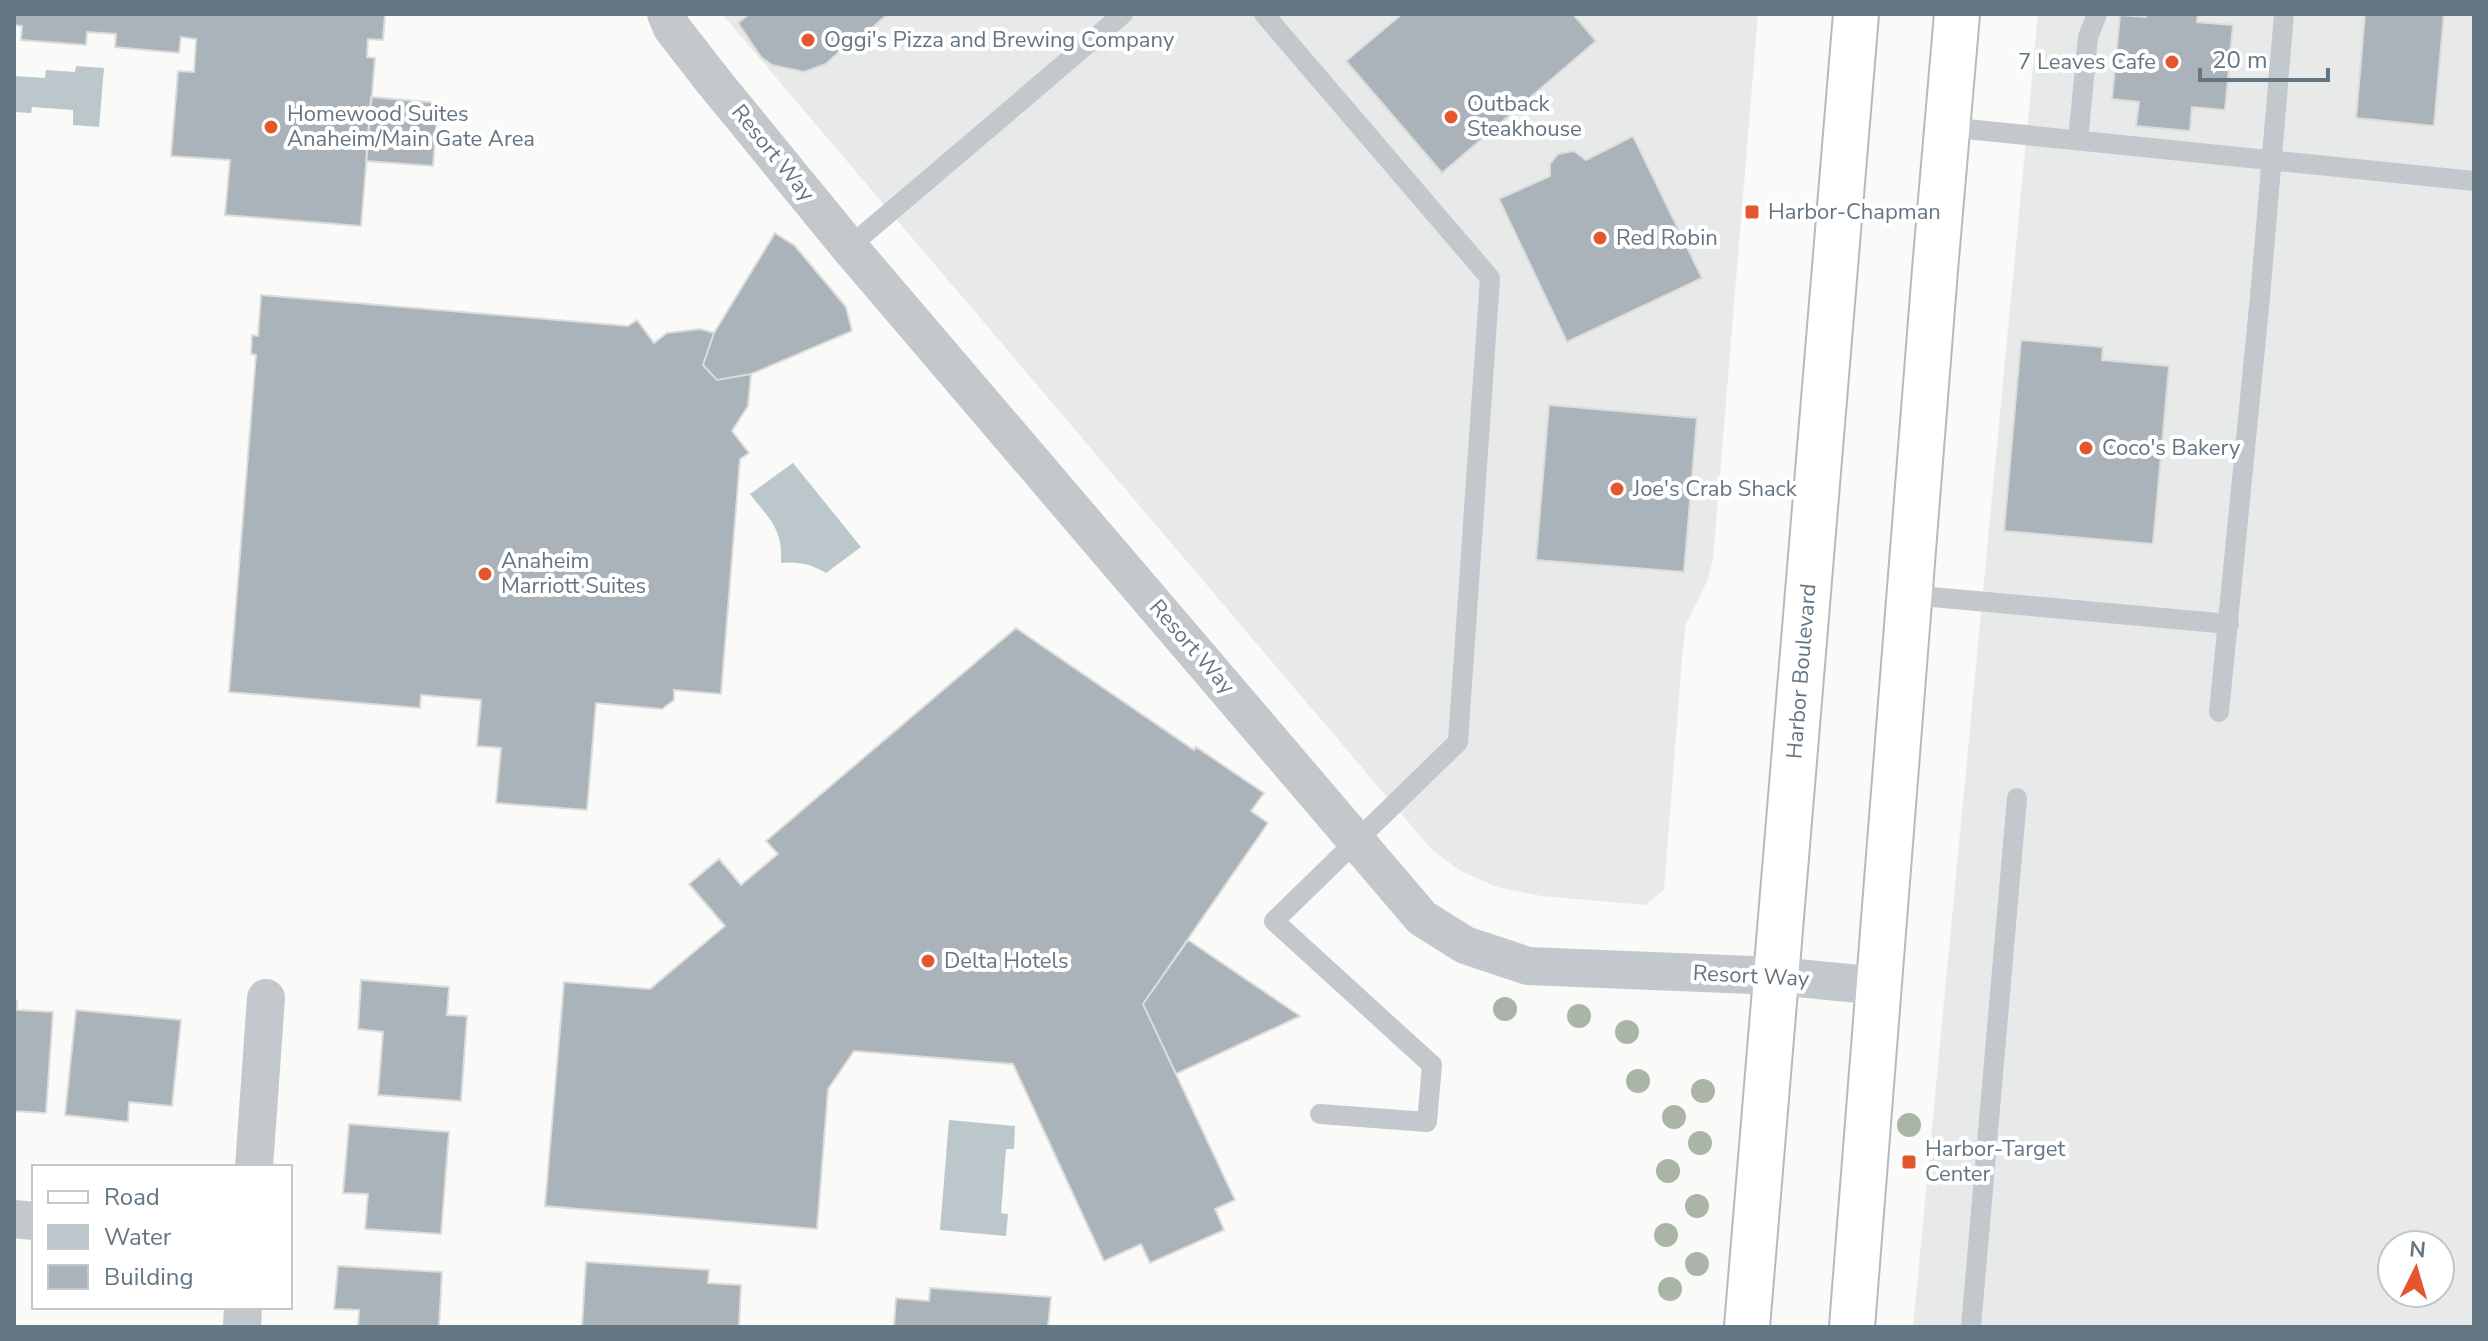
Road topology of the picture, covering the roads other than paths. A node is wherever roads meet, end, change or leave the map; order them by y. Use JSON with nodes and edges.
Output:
{"nodes":[{"id":1,"x":666,"y":14,"type":"edge"},
{"id":2,"x":1123,"y":14,"type":"edge"},
{"id":3,"x":1264,"y":14,"type":"edge"},
{"id":4,"x":1856,"y":14,"type":"edge"},
{"id":5,"x":1957,"y":14,"type":"edge"},
{"id":6,"x":2097,"y":14,"type":"edge"},
{"id":7,"x":2284,"y":14,"type":"edge"},
{"id":8,"x":1947,"y":127,"type":"junction"},
{"id":9,"x":2078,"y":140,"type":"junction"},
{"id":10,"x":2272,"y":159,"type":"junction"},
{"id":11,"x":2474,"y":181,"type":"edge"},
{"id":12,"x":849,"y":247,"type":"junction"},
{"id":13,"x":1910,"y":595,"type":"junction"},
{"id":14,"x":2229,"y":624,"type":"junction"},
{"id":15,"x":2219,"y":712,"type":"dead end"},
{"id":16,"x":2017,"y":798,"type":"dead end"},
{"id":17,"x":1358,"y":842,"type":"junction"},
{"id":18,"x":1777,"y":976,"type":"junction"},
{"id":19,"x":1879,"y":986,"type":"junction"},
{"id":20,"x":266,"y":998,"type":"dead end"},
{"id":21,"x":1320,"y":1114,"type":"dead end"},
{"id":22,"x":254,"y":1165,"type":"edge"},
{"id":23,"x":1747,"y":1327,"type":"edge"},
{"id":24,"x":1852,"y":1327,"type":"edge"},
{"id":25,"x":1971,"y":1327,"type":"edge"}],
"edges":[{"from":1,"to":12,"type":"street","name":"Resort Way"},
{"from":2,"to":12,"type":"lane"},
{"from":3,"to":17,"type":"lane"},
{"from":4,"to":18,"type":"main road","name":"Harbor Boulevard"},
{"from":5,"to":8,"type":"main road"},
{"from":6,"to":9,"type":"lane"},
{"from":7,"to":10,"type":"lane"},
{"from":8,"to":9,"type":"lane"},
{"from":8,"to":13,"type":"main road"},
{"from":9,"to":10,"type":"lane"},
{"from":10,"to":11,"type":"lane"},
{"from":10,"to":14,"type":"lane"},
{"from":12,"to":17,"type":"street","name":"Resort Way"},
{"from":13,"to":14,"type":"lane"},
{"from":13,"to":19,"type":"main road"},
{"from":14,"to":15,"type":"lane"},
{"from":16,"to":25,"type":"lane"},
{"from":17,"to":18,"type":"street","name":"Resort Way"},
{"from":17,"to":21,"type":"lane"},
{"from":18,"to":19,"type":"street","name":"Resort Way"},
{"from":18,"to":23,"type":"main road","name":"Harbor Boulevard"},
{"from":19,"to":24,"type":"main road"},
{"from":20,"to":22,"type":"street"}]}
